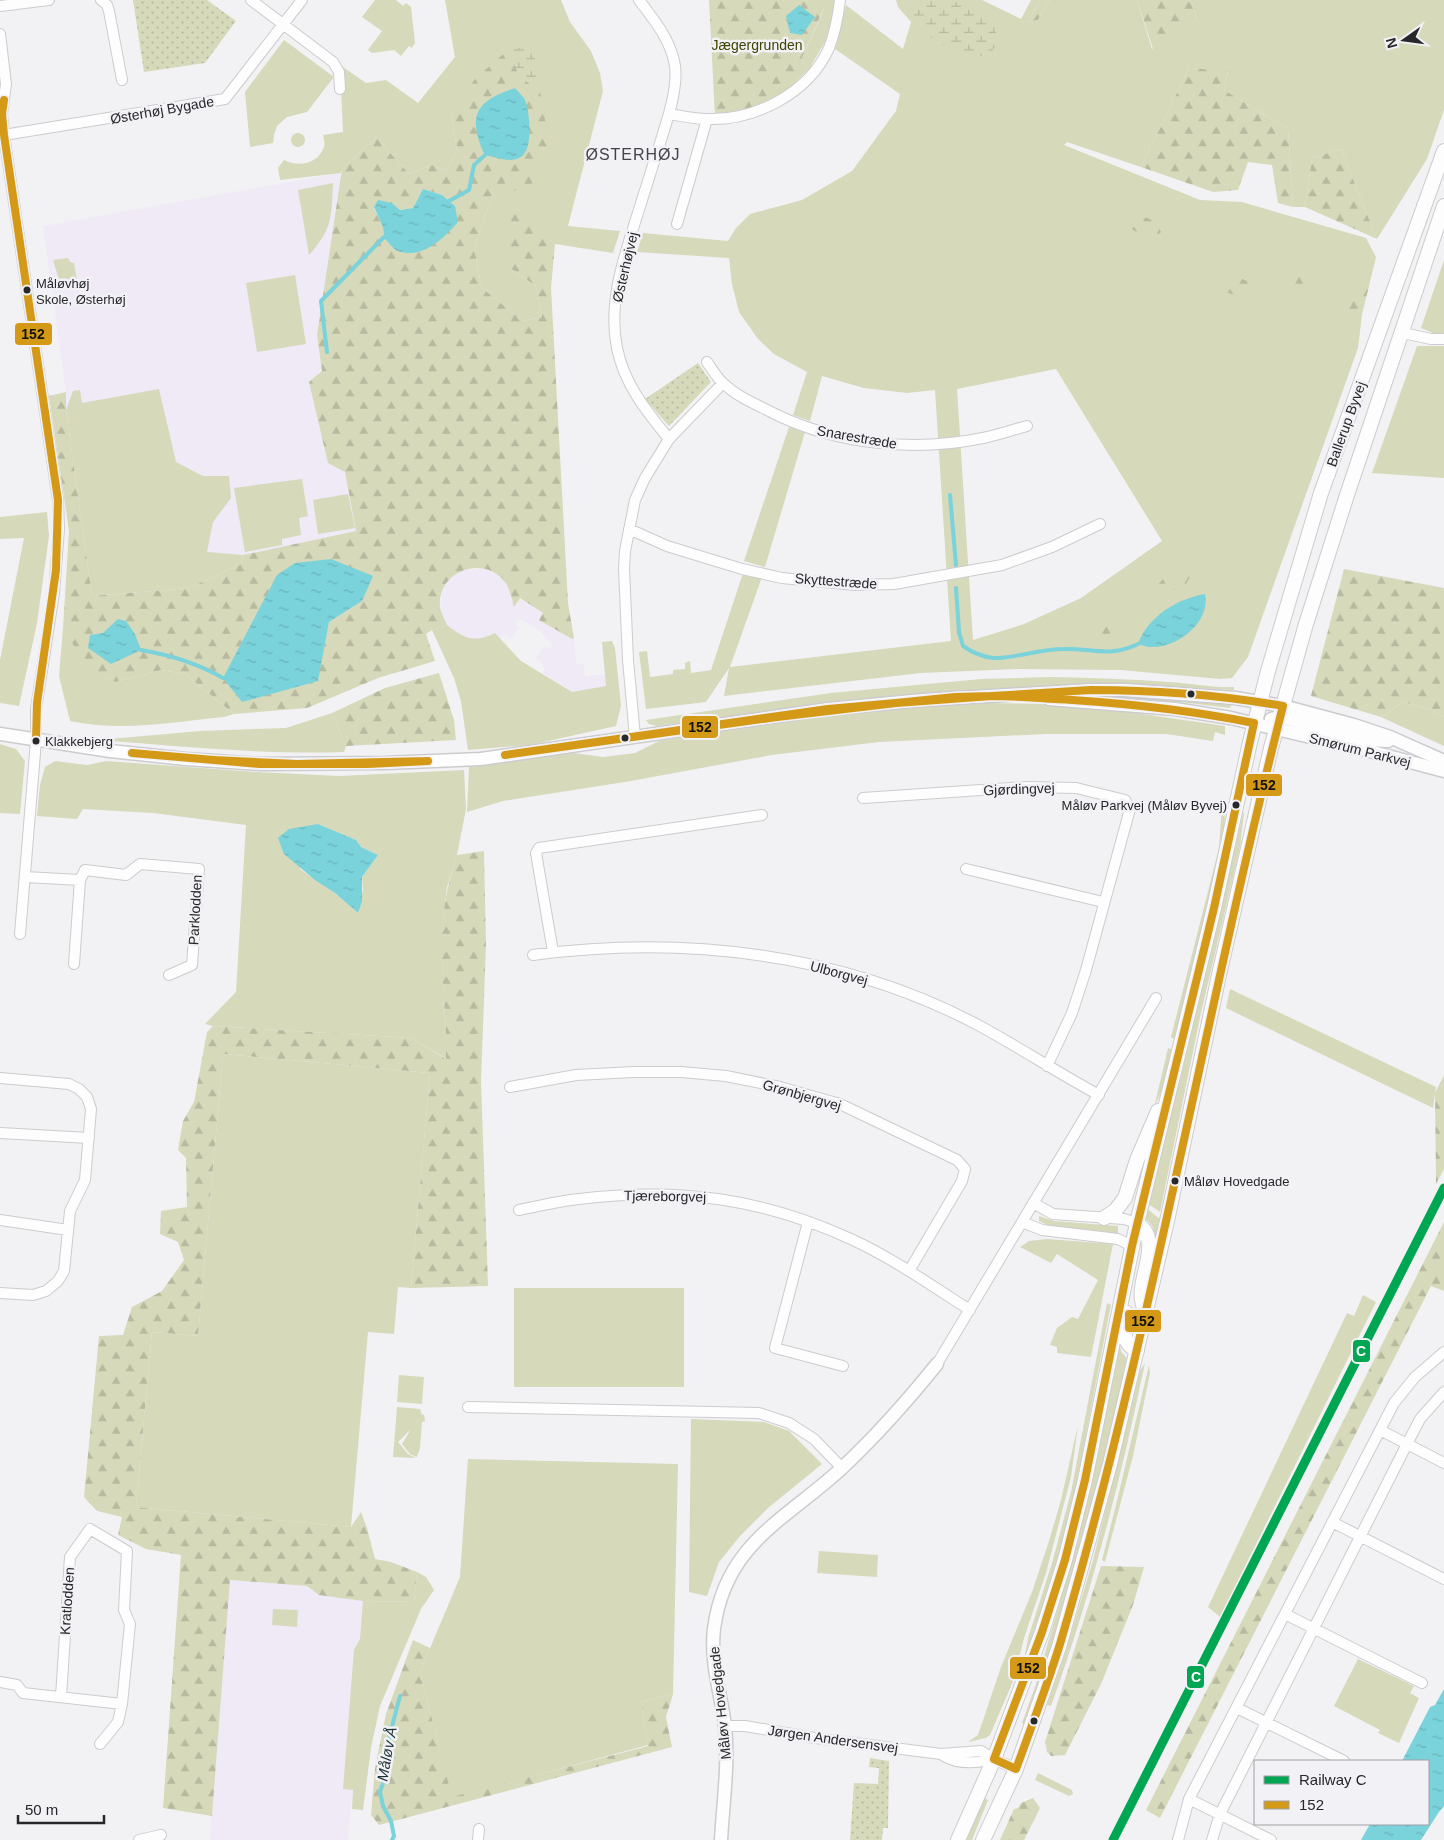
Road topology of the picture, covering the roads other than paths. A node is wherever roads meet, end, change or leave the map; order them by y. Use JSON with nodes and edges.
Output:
{"nodes":[{"id":1,"x":48,"y":0,"type":"edge"},
{"id":2,"x":102,"y":0,"type":"edge"},
{"id":3,"x":250,"y":0,"type":"edge"},
{"id":4,"x":302,"y":0,"type":"edge"},
{"id":5,"x":639,"y":0,"type":"edge"},
{"id":6,"x":840,"y":0,"type":"edge"},
{"id":7,"x":0,"y":6,"type":"edge"},
{"id":8,"x":284,"y":24,"type":"junction"},
{"id":9,"x":0,"y":34,"type":"edge"},
{"id":10,"x":122,"y":80,"type":"dead end"},
{"id":11,"x":340,"y":90,"type":"dead end"},
{"id":12,"x":2,"y":100,"type":"edge"},
{"id":13,"x":670,"y":114,"type":"junction"},
{"id":14,"x":708,"y":119,"type":"junction"},
{"id":15,"x":4,"y":135,"type":"junction"},
{"id":16,"x":1444,"y":150,"type":"edge"},
{"id":17,"x":1444,"y":206,"type":"edge"},
{"id":18,"x":677,"y":224,"type":"dead end"},
{"id":19,"x":1403,"y":333,"type":"junction"},
{"id":20,"x":1444,"y":339,"type":"edge"},
{"id":21,"x":707,"y":362,"type":"dead end"},
{"id":22,"x":723,"y":384,"type":"junction"},
{"id":23,"x":1027,"y":426,"type":"dead end"},
{"id":24,"x":669,"y":439,"type":"junction"},
{"id":25,"x":1100,"y":524,"type":"dead end"},
{"id":26,"x":629,"y":529,"type":"junction"},
{"id":27,"x":1004,"y":696,"type":"junction"},
{"id":28,"x":1260,"y":702,"type":"junction"},
{"id":29,"x":1280,"y":718,"type":"junction"},
{"id":30,"x":1254,"y":723,"type":"junction"},
{"id":31,"x":0,"y":734,"type":"edge"},
{"id":32,"x":635,"y":737,"type":"junction"},
{"id":33,"x":36,"y":741,"type":"junction"},
{"id":34,"x":1444,"y":761,"type":"edge"},
{"id":35,"x":1444,"y":771,"type":"edge"},
{"id":36,"x":863,"y":798,"type":"dead end"},
{"id":37,"x":762,"y":815,"type":"dead end"},
{"id":38,"x":966,"y":869,"type":"dead end"},
{"id":39,"x":25,"y":876,"type":"junction"},
{"id":40,"x":80,"y":880,"type":"junction"},
{"id":41,"x":1103,"y":902,"type":"junction"},
{"id":42,"x":20,"y":934,"type":"dead end"},
{"id":43,"x":553,"y":952,"type":"junction"},
{"id":44,"x":534,"y":955,"type":"dead end"},
{"id":45,"x":74,"y":964,"type":"dead end"},
{"id":46,"x":169,"y":975,"type":"dead end"},
{"id":47,"x":1156,"y":998,"type":"dead end"},
{"id":48,"x":1047,"y":1066,"type":"junction"},
{"id":49,"x":1173,"y":1076,"type":"junction"},
{"id":50,"x":0,"y":1078,"type":"edge"},
{"id":51,"x":510,"y":1087,"type":"dead end"},
{"id":52,"x":1099,"y":1095,"type":"junction"},
{"id":53,"x":0,"y":1133,"type":"edge"},
{"id":54,"x":89,"y":1138,"type":"junction"},
{"id":55,"x":1033,"y":1203,"type":"junction"},
{"id":56,"x":519,"y":1210,"type":"dead end"},
{"id":57,"x":1104,"y":1218,"type":"junction"},
{"id":58,"x":0,"y":1220,"type":"edge"},
{"id":59,"x":808,"y":1222,"type":"junction"},
{"id":60,"x":1022,"y":1222,"type":"junction"},
{"id":61,"x":1137,"y":1223,"type":"junction"},
{"id":62,"x":68,"y":1230,"type":"junction"},
{"id":63,"x":1132,"y":1246,"type":"junction"},
{"id":64,"x":1129,"y":1261,"type":"junction"},
{"id":65,"x":909,"y":1271,"type":"junction"},
{"id":66,"x":0,"y":1293,"type":"edge"},
{"id":67,"x":970,"y":1310,"type":"junction"},
{"id":68,"x":1146,"y":1315,"type":"junction"},
{"id":69,"x":1137,"y":1351,"type":"junction"},
{"id":70,"x":1444,"y":1352,"type":"edge"},
{"id":71,"x":937,"y":1364,"type":"joint"},
{"id":72,"x":843,"y":1366,"type":"dead end"},
{"id":73,"x":1444,"y":1392,"type":"edge"},
{"id":74,"x":468,"y":1407,"type":"dead end"},
{"id":75,"x":1380,"y":1430,"type":"junction"},
{"id":76,"x":1407,"y":1444,"type":"junction"},
{"id":77,"x":1444,"y":1463,"type":"edge"},
{"id":78,"x":842,"y":1468,"type":"junction"},
{"id":79,"x":1332,"y":1522,"type":"junction"},
{"id":80,"x":1360,"y":1536,"type":"junction"},
{"id":81,"x":1444,"y":1579,"type":"edge"},
{"id":82,"x":1285,"y":1614,"type":"junction"},
{"id":83,"x":1314,"y":1628,"type":"junction"},
{"id":84,"x":0,"y":1682,"type":"edge"},
{"id":85,"x":1422,"y":1683,"type":"dead end"},
{"id":86,"x":61,"y":1697,"type":"junction"},
{"id":87,"x":122,"y":1704,"type":"junction"},
{"id":88,"x":1237,"y":1708,"type":"junction"},
{"id":89,"x":1266,"y":1722,"type":"junction"},
{"id":90,"x":725,"y":1726,"type":"junction"},
{"id":91,"x":100,"y":1744,"type":"dead end"},
{"id":92,"x":994,"y":1759,"type":"junction"},
{"id":93,"x":1342,"y":1760,"type":"edge"},
{"id":94,"x":1016,"y":1768,"type":"junction"},
{"id":95,"x":1189,"y":1799,"type":"junction"},
{"id":96,"x":1220,"y":1814,"type":"junction"},
{"id":97,"x":479,"y":1829,"type":"dead end"},
{"id":98,"x":161,"y":1835,"type":"dead end"},
{"id":99,"x":139,"y":1840,"type":"edge"},
{"id":100,"x":478,"y":1840,"type":"edge"},
{"id":101,"x":721,"y":1840,"type":"edge"},
{"id":102,"x":958,"y":1840,"type":"edge"},
{"id":103,"x":983,"y":1840,"type":"edge"},
{"id":104,"x":1178,"y":1840,"type":"edge"},
{"id":105,"x":1212,"y":1840,"type":"edge"},
{"id":106,"x":1272,"y":1840,"type":"edge"}],
"edges":[{"from":1,"to":7,"type":"street"},
{"from":2,"to":10,"type":"street"},
{"from":3,"to":8,"type":"street"},
{"from":4,"to":8,"type":"street","name":"Østerhøj Bygade"},
{"from":5,"to":13,"type":"street","name":"Østerhøjvej"},
{"from":6,"to":14,"type":"street"},
{"from":8,"to":11,"type":"street"},
{"from":8,"to":15,"type":"street","name":"Østerhøj Bygade"},
{"from":9,"to":12,"type":"street"},
{"from":12,"to":15,"type":"street"},
{"from":13,"to":14,"type":"street"},
{"from":13,"to":24,"type":"street","name":"Østerhøjvej"},
{"from":14,"to":18,"type":"street"},
{"from":15,"to":33,"type":"street"},
{"from":16,"to":28,"type":"main road","name":"Ballerup Byvej"},
{"from":17,"to":19,"type":"main road","name":"Ballerup Byvej"},
{"from":19,"to":20,"type":"street"},
{"from":19,"to":29,"type":"main road","name":"Ballerup Byvej"},
{"from":21,"to":22,"type":"street","name":"Snarestræde"},
{"from":22,"to":23,"type":"street","name":"Snarestræde"},
{"from":22,"to":24,"type":"street"},
{"from":24,"to":26,"type":"street"},
{"from":25,"to":26,"type":"street","name":"Skyttestræde"},
{"from":26,"to":32,"type":"street"},
{"from":27,"to":28,"type":"street"},
{"from":27,"to":30,"type":"street"},
{"from":27,"to":32,"type":"street"},
{"from":28,"to":29,"type":"street"},
{"from":28,"to":30,"type":"main road","name":"Ballerup Byvej"},
{"from":29,"to":30,"type":"street"},
{"from":29,"to":34,"type":"street","name":"Smørum Parkvej"},
{"from":29,"to":35,"type":"street","name":"Smørum Parkvej"},
{"from":29,"to":68,"type":"main road","name":"Ballerup Byvej"},
{"from":30,"to":49,"type":"main road","name":"Ballerup Byvej"},
{"from":31,"to":33,"type":"street"},
{"from":32,"to":33,"type":"street"},
{"from":33,"to":39,"type":"street"},
{"from":36,"to":41,"type":"street","name":"Gjørdingvej"},
{"from":37,"to":43,"type":"street"},
{"from":38,"to":41,"type":"street"},
{"from":39,"to":40,"type":"street","name":"Parklodden"},
{"from":39,"to":42,"type":"street"},
{"from":40,"to":45,"type":"street"},
{"from":40,"to":46,"type":"street","name":"Parklodden"},
{"from":41,"to":48,"type":"street","name":"Gjørdingvej"},
{"from":43,"to":44,"type":"street","name":"Ulborgvej"},
{"from":43,"to":48,"type":"street","name":"Ulborgvej"},
{"from":47,"to":52,"type":"street","name":"Måløv Hovedgade"},
{"from":48,"to":52,"type":"street","name":"Ulborgvej"},
{"from":49,"to":57,"type":"main road"},
{"from":49,"to":61,"type":"main road"},
{"from":50,"to":54,"type":"street"},
{"from":51,"to":65,"type":"street","name":"Grønbjergvej"},
{"from":52,"to":55,"type":"street","name":"Måløv Hovedgade"},
{"from":53,"to":54,"type":"street"},
{"from":54,"to":62,"type":"street"},
{"from":55,"to":57,"type":"street"},
{"from":55,"to":60,"type":"street","name":"Måløv Hovedgade"},
{"from":56,"to":59,"type":"street","name":"Tjæreborgvej"},
{"from":57,"to":61,"type":"street"},
{"from":58,"to":62,"type":"street"},
{"from":59,"to":65,"type":"street","name":"Tjæreborgvej"},
{"from":59,"to":72,"type":"street"},
{"from":60,"to":63,"type":"street"},
{"from":60,"to":67,"type":"street","name":"Måløv Hovedgade"},
{"from":61,"to":63,"type":"main road"},
{"from":61,"to":68,"type":"main road"},
{"from":62,"to":66,"type":"street"},
{"from":63,"to":64,"type":"main road"},
{"from":64,"to":69,"type":"main road"},
{"from":64,"to":92,"type":"main road"},
{"from":65,"to":67,"type":"street","name":"Tjæreborgvej"},
{"from":67,"to":71,"type":"street","name":"Måløv Hovedgade"},
{"from":68,"to":69,"type":"main road","name":"Ballerup Byvej"},
{"from":69,"to":94,"type":"main road","name":"Ballerup Byvej"},
{"from":70,"to":75,"type":"street"},
{"from":71,"to":78,"type":"street","name":"Måløv Hovedgade"},
{"from":73,"to":76,"type":"street"},
{"from":74,"to":78,"type":"street"},
{"from":75,"to":76,"type":"street"},
{"from":75,"to":79,"type":"street"},
{"from":76,"to":77,"type":"street"},
{"from":76,"to":80,"type":"street"},
{"from":78,"to":90,"type":"street","name":"Måløv Hovedgade"},
{"from":79,"to":80,"type":"street"},
{"from":79,"to":82,"type":"street"},
{"from":80,"to":81,"type":"street"},
{"from":80,"to":83,"type":"street"},
{"from":82,"to":83,"type":"street"},
{"from":82,"to":88,"type":"street"},
{"from":83,"to":85,"type":"street"},
{"from":83,"to":89,"type":"street"},
{"from":84,"to":86,"type":"street"},
{"from":86,"to":87,"type":"street"},
{"from":86,"to":87,"type":"street","name":"Kratlodden"},
{"from":87,"to":91,"type":"street","name":"Kratlodden"},
{"from":88,"to":89,"type":"street"},
{"from":88,"to":95,"type":"street"},
{"from":89,"to":93,"type":"street"},
{"from":89,"to":96,"type":"street"},
{"from":90,"to":92,"type":"street","name":"Jørgen Andersensvej"},
{"from":90,"to":101,"type":"street","name":"Måløv Hovedgade"},
{"from":92,"to":94,"type":"street","name":"Jørgen Andersensvej"},
{"from":92,"to":102,"type":"main road"},
{"from":94,"to":103,"type":"main road","name":"Ballerup Byvej"},
{"from":95,"to":96,"type":"street"},
{"from":95,"to":104,"type":"street"},
{"from":96,"to":105,"type":"street"},
{"from":96,"to":106,"type":"street"},
{"from":97,"to":100,"type":"street"},
{"from":98,"to":99,"type":"street"}]}
